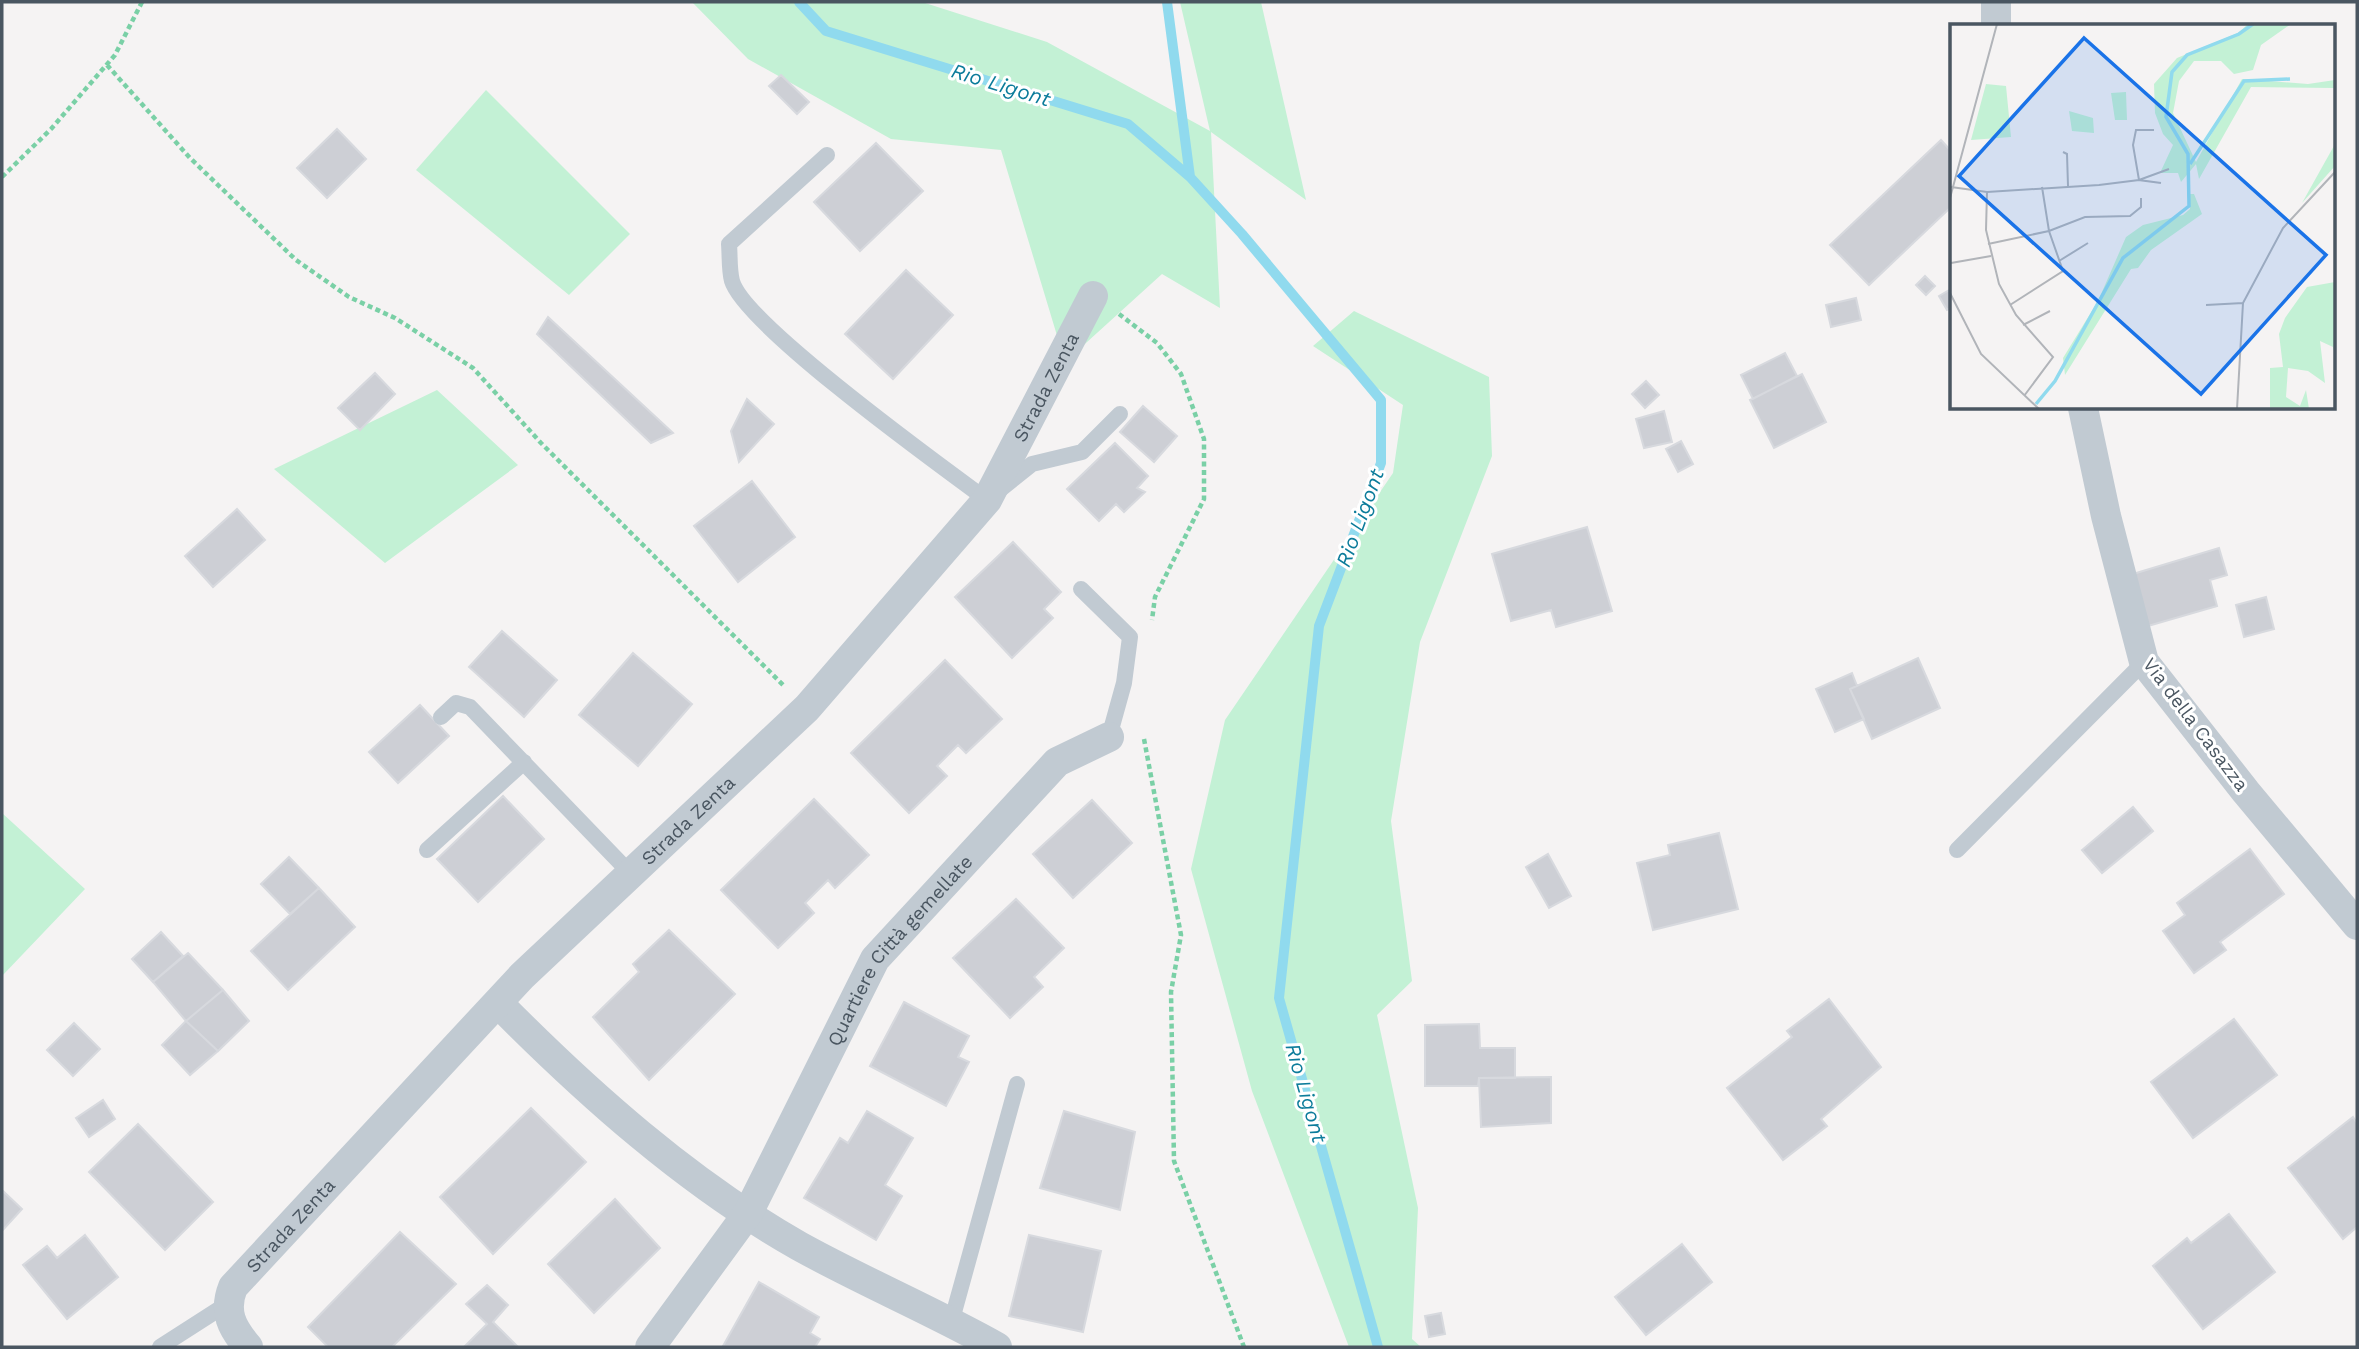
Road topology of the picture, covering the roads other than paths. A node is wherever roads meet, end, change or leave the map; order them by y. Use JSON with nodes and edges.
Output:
{"nodes":[{"id":1,"x":1996,"y":2,"type":"edge"},
{"id":2,"x":1996,"y":24,"type":"edge"},
{"id":3,"x":827,"y":155,"type":"dead end"},
{"id":4,"x":1093,"y":296,"type":"road end"},
{"id":5,"x":2083,"y":410,"type":"edge"},
{"id":6,"x":1120,"y":414,"type":"dead end"},
{"id":7,"x":987,"y":500,"type":"junction"},
{"id":8,"x":1081,"y":589,"type":"dead end"},
{"id":9,"x":2144,"y":662,"type":"junction"},
{"id":10,"x":441,"y":717,"type":"dead end"},
{"id":11,"x":1109,"y":737,"type":"joint"},
{"id":12,"x":524,"y":762,"type":"junction"},
{"id":13,"x":427,"y":850,"type":"dead end"},
{"id":14,"x":1957,"y":850,"type":"dead end"},
{"id":15,"x":632,"y":875,"type":"junction"},
{"id":16,"x":2357,"y":925,"type":"edge"},
{"id":17,"x":498,"y":1003,"type":"junction"},
{"id":18,"x":1017,"y":1084,"type":"dead end"},
{"id":19,"x":748,"y":1213,"type":"junction"},
{"id":20,"x":227,"y":1304,"type":"junction"},
{"id":21,"x":951,"y":1323,"type":"junction"},
{"id":22,"x":160,"y":1347,"type":"edge"},
{"id":23,"x":248,"y":1347,"type":"edge"},
{"id":24,"x":650,"y":1347,"type":"edge"},
{"id":25,"x":998,"y":1347,"type":"edge"}],
"edges":[{"from":1,"to":2,"type":"street"},
{"from":3,"to":7,"type":"lane"},
{"from":4,"to":7,"type":"street","name":"Strada Zenta"},
{"from":5,"to":9,"type":"street","name":"Via della Casazza"},
{"from":6,"to":7,"type":"lane"},
{"from":7,"to":15,"type":"street","name":"Strada Zenta"},
{"from":8,"to":11,"type":"lane"},
{"from":9,"to":14,"type":"lane"},
{"from":9,"to":16,"type":"street","name":"Via della Casazza"},
{"from":10,"to":12,"type":"lane"},
{"from":11,"to":19,"type":"street","name":"Quartiere Città gemellate"},
{"from":12,"to":13,"type":"lane"},
{"from":12,"to":15,"type":"lane"},
{"from":15,"to":17,"type":"street","name":"Strada Zenta"},
{"from":17,"to":19,"type":"street"},
{"from":17,"to":20,"type":"street","name":"Strada Zenta"},
{"from":18,"to":21,"type":"lane"},
{"from":19,"to":21,"type":"street"},
{"from":19,"to":24,"type":"street","name":"Quartiere Città gemellate"},
{"from":20,"to":22,"type":"lane"},
{"from":20,"to":23,"type":"street"},
{"from":21,"to":25,"type":"street"}]}
